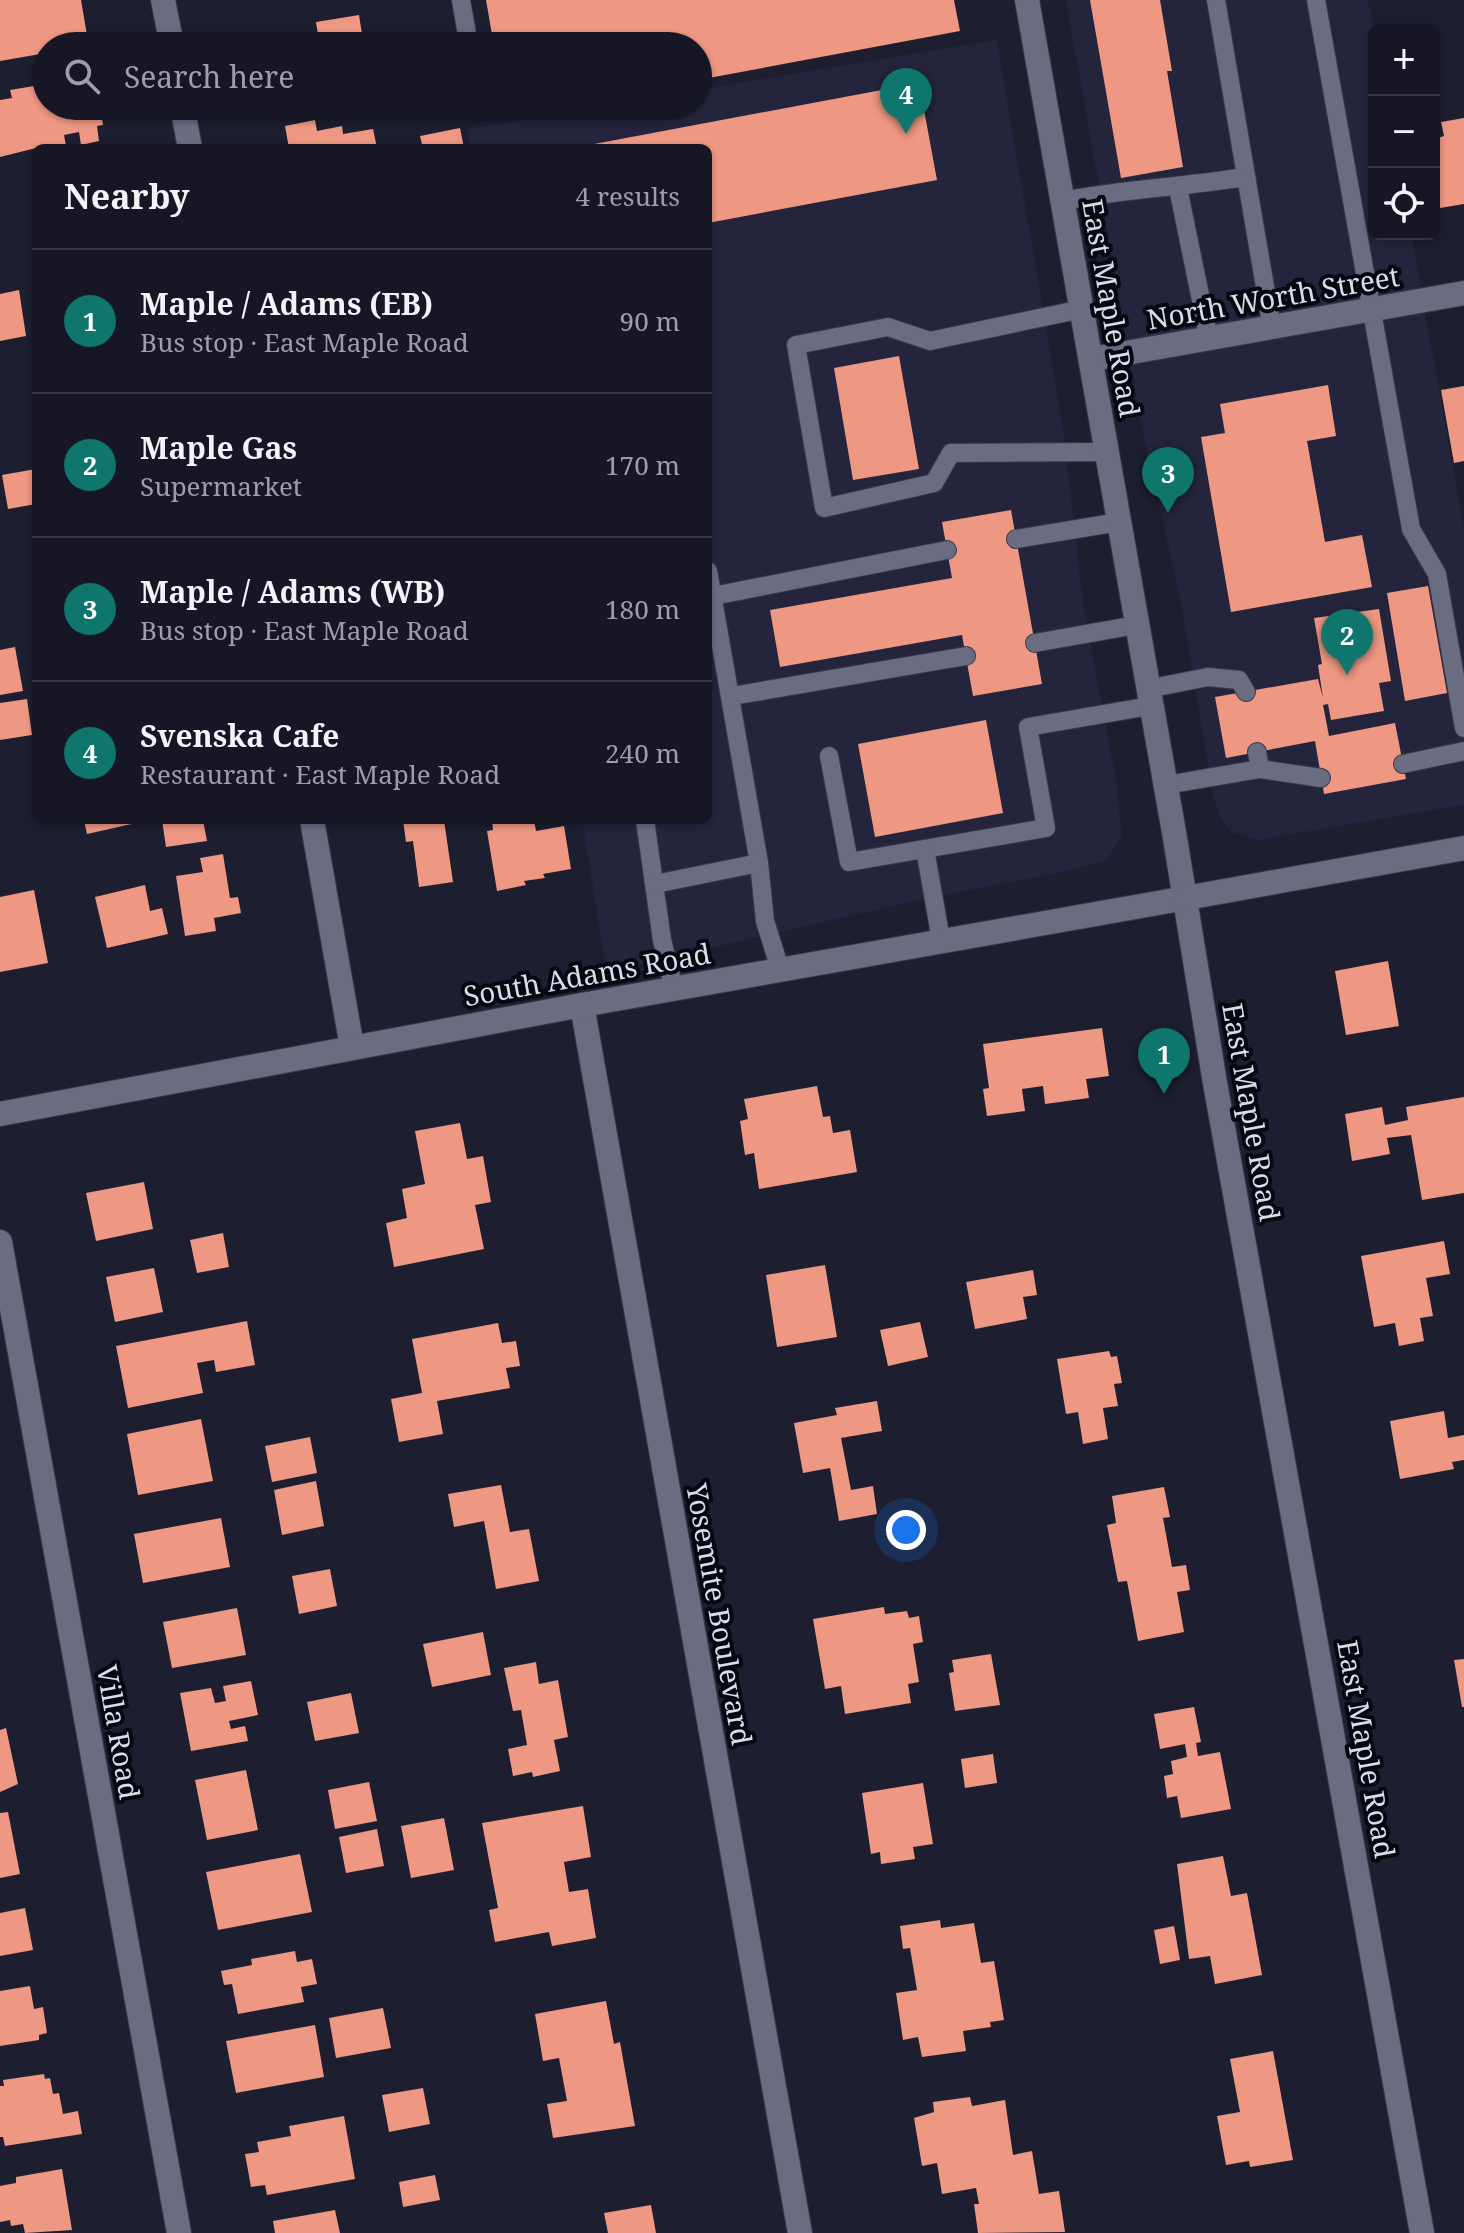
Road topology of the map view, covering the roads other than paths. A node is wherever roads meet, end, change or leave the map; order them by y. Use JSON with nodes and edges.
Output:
{"nodes":[{"id":1,"x":163,"y":0,"type":"edge"},
{"id":2,"x":461,"y":0,"type":"edge"},
{"id":3,"x":1027,"y":0,"type":"edge"},
{"id":4,"x":1216,"y":0,"type":"edge"},
{"id":5,"x":1316,"y":0,"type":"edge"},
{"id":6,"x":169,"y":32,"type":"edge"},
{"id":7,"x":467,"y":32,"type":"edge"},
{"id":8,"x":185,"y":120,"type":"edge"},
{"id":9,"x":189,"y":144,"type":"edge"},
{"id":10,"x":1245,"y":177,"type":"junction"},
{"id":11,"x":1178,"y":188,"type":"junction"},
{"id":12,"x":1063,"y":201,"type":"junction"},
{"id":13,"x":1464,"y":293,"type":"edge"},
{"id":14,"x":1082,"y":309,"type":"junction"},
{"id":15,"x":1371,"y":310,"type":"junction"},
{"id":16,"x":1272,"y":328,"type":"junction"},
{"id":17,"x":1209,"y":339,"type":"junction"},
{"id":18,"x":1092,"y":359,"type":"junction"},
{"id":19,"x":1107,"y":452,"type":"junction"},
{"id":20,"x":1119,"y":522,"type":"junction"},
{"id":21,"x":1016,"y":539,"type":"dead end"},
{"id":22,"x":947,"y":550,"type":"dead end"},
{"id":23,"x":712,"y":591,"type":"edge"},
{"id":24,"x":713,"y":596,"type":"junction"},
{"id":25,"x":1136,"y":625,"type":"junction"},
{"id":26,"x":1035,"y":643,"type":"dead end"},
{"id":27,"x":966,"y":656,"type":"dead end"},
{"id":28,"x":1246,"y":692,"type":"dead end"},
{"id":29,"x":732,"y":696,"type":"junction"},
{"id":30,"x":1149,"y":698,"type":"junction"},
{"id":31,"x":1464,"y":728,"type":"edge"},
{"id":32,"x":1464,"y":751,"type":"edge"},
{"id":33,"x":829,"y":756,"type":"dead end"},
{"id":34,"x":1403,"y":764,"type":"dead end"},
{"id":35,"x":1321,"y":778,"type":"dead end"},
{"id":36,"x":1166,"y":785,"type":"junction"},
{"id":37,"x":313,"y":824,"type":"edge"},
{"id":38,"x":646,"y":824,"type":"edge"},
{"id":39,"x":1464,"y":848,"type":"edge"},
{"id":40,"x":925,"y":849,"type":"junction"},
{"id":41,"x":759,"y":863,"type":"junction"},
{"id":42,"x":655,"y":884,"type":"junction"},
{"id":43,"x":1186,"y":898,"type":"junction"},
{"id":44,"x":941,"y":940,"type":"junction"},
{"id":45,"x":780,"y":969,"type":"junction"},
{"id":46,"x":674,"y":989,"type":"junction"},
{"id":47,"x":582,"y":1005,"type":"junction"},
{"id":48,"x":352,"y":1047,"type":"junction"},
{"id":49,"x":0,"y":1114,"type":"edge"},
{"id":50,"x":0,"y":1242,"type":"edge"},
{"id":51,"x":179,"y":2233,"type":"edge"},
{"id":52,"x":800,"y":2233,"type":"edge"},
{"id":53,"x":1422,"y":2233,"type":"edge"}],
"edges":[{"from":1,"to":6,"type":"street"},
{"from":2,"to":7,"type":"lane"},
{"from":3,"to":12,"type":"street","name":"East Maple Road"},
{"from":4,"to":10,"type":"lane"},
{"from":5,"to":15,"type":"lane"},
{"from":8,"to":9,"type":"street"},
{"from":10,"to":11,"type":"lane"},
{"from":10,"to":16,"type":"lane"},
{"from":11,"to":12,"type":"lane"},
{"from":11,"to":17,"type":"lane"},
{"from":12,"to":14,"type":"street","name":"East Maple Road"},
{"from":13,"to":15,"type":"street","name":"North Worth Street"},
{"from":14,"to":18,"type":"street","name":"East Maple Road"},
{"from":14,"to":19,"type":"lane"},
{"from":15,"to":16,"type":"street","name":"North Worth Street"},
{"from":15,"to":31,"type":"lane"},
{"from":16,"to":17,"type":"street","name":"North Worth Street"},
{"from":17,"to":18,"type":"street","name":"North Worth Street"},
{"from":18,"to":19,"type":"street","name":"East Maple Road"},
{"from":19,"to":20,"type":"street","name":"East Maple Road"},
{"from":20,"to":21,"type":"lane"},
{"from":20,"to":25,"type":"street","name":"East Maple Road"},
{"from":22,"to":24,"type":"lane"},
{"from":23,"to":24,"type":"lane"},
{"from":24,"to":29,"type":"lane"},
{"from":25,"to":26,"type":"lane"},
{"from":25,"to":30,"type":"street","name":"East Maple Road"},
{"from":27,"to":29,"type":"lane"},
{"from":28,"to":30,"type":"lane"},
{"from":29,"to":41,"type":"lane"},
{"from":30,"to":36,"type":"street","name":"East Maple Road"},
{"from":30,"to":40,"type":"lane"},
{"from":32,"to":34,"type":"lane"},
{"from":33,"to":40,"type":"lane"},
{"from":35,"to":36,"type":"lane"},
{"from":36,"to":43,"type":"street","name":"East Maple Road"},
{"from":37,"to":48,"type":"street"},
{"from":38,"to":42,"type":"lane"},
{"from":39,"to":43,"type":"street","name":"South Adams Road"},
{"from":40,"to":44,"type":"lane"},
{"from":41,"to":42,"type":"lane"},
{"from":41,"to":45,"type":"lane"},
{"from":42,"to":46,"type":"lane"},
{"from":43,"to":44,"type":"street","name":"South Adams Road"},
{"from":43,"to":53,"type":"street","name":"East Maple Road"},
{"from":44,"to":45,"type":"street","name":"South Adams Road"},
{"from":45,"to":46,"type":"street","name":"South Adams Road"},
{"from":46,"to":47,"type":"street","name":"South Adams Road"},
{"from":47,"to":48,"type":"street","name":"South Adams Road"},
{"from":47,"to":52,"type":"street","name":"Yosemite Boulevard"},
{"from":48,"to":49,"type":"street","name":"South Adams Road"},
{"from":50,"to":51,"type":"street","name":"Villa Road"}]}
